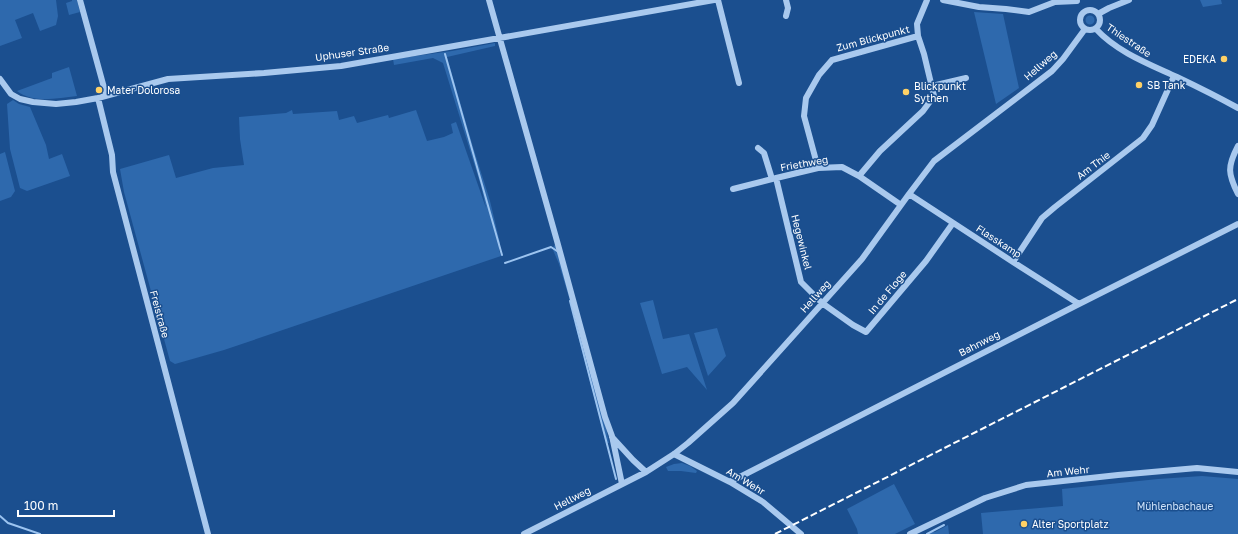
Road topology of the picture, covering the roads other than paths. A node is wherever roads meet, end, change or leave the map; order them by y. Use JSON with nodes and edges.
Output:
{"nodes":[{"id":1,"x":80,"y":0,"type":"edge"},
{"id":2,"x":489,"y":0,"type":"edge"},
{"id":3,"x":714,"y":0,"type":"edge"},
{"id":4,"x":718,"y":0,"type":"edge"},
{"id":5,"x":786,"y":0,"type":"edge"},
{"id":6,"x":927,"y":0,"type":"edge"},
{"id":7,"x":944,"y":0,"type":"edge"},
{"id":8,"x":1077,"y":0,"type":"edge"},
{"id":9,"x":1129,"y":0,"type":"edge"},
{"id":10,"x":1084,"y":12,"type":"junction"},
{"id":11,"x":1098,"y":14,"type":"junction"},
{"id":12,"x":786,"y":16,"type":"dead end"},
{"id":13,"x":1096,"y":28,"type":"junction"},
{"id":14,"x":1086,"y":29,"type":"junction"},
{"id":15,"x":918,"y":36,"type":"junction"},
{"id":16,"x":499,"y":38,"type":"junction"},
{"id":17,"x":1174,"y":76,"type":"junction"},
{"id":18,"x":966,"y":78,"type":"dead end"},
{"id":19,"x":0,"y":79,"type":"edge"},
{"id":20,"x":739,"y":83,"type":"dead end"},
{"id":21,"x":932,"y":86,"type":"junction"},
{"id":22,"x":106,"y":95,"type":"junction"},
{"id":23,"x":98,"y":98,"type":"junction"},
{"id":24,"x":1238,"y":108,"type":"edge"},
{"id":25,"x":1238,"y":146,"type":"edge"},
{"id":26,"x":758,"y":148,"type":"dead end"},
{"id":27,"x":818,"y":168,"type":"junction"},
{"id":28,"x":860,"y":176,"type":"junction"},
{"id":29,"x":774,"y":178,"type":"junction"},
{"id":30,"x":733,"y":189,"type":"dead end"},
{"id":31,"x":909,"y":194,"type":"junction"},
{"id":32,"x":1238,"y":194,"type":"edge"},
{"id":33,"x":900,"y":205,"type":"junction"},
{"id":34,"x":953,"y":223,"type":"junction"},
{"id":35,"x":1238,"y":224,"type":"edge"},
{"id":36,"x":1013,"y":262,"type":"junction"},
{"id":37,"x":822,"y":304,"type":"junction"},
{"id":38,"x":1078,"y":304,"type":"junction"},
{"id":39,"x":612,"y":436,"type":"junction"},
{"id":40,"x":674,"y":454,"type":"junction"},
{"id":41,"x":646,"y":472,"type":"junction"},
{"id":42,"x":1238,"y":472,"type":"edge"},
{"id":43,"x":730,"y":482,"type":"junction"},
{"id":44,"x":622,"y":484,"type":"junction"},
{"id":45,"x":208,"y":534,"type":"edge"},
{"id":46,"x":524,"y":534,"type":"edge"},
{"id":47,"x":801,"y":534,"type":"edge"},
{"id":48,"x":910,"y":534,"type":"edge"}],
"edges":[{"from":1,"to":22,"type":"street"},
{"from":2,"to":16,"type":"street"},
{"from":3,"to":16,"type":"street","name":"Uphuser Straße"},
{"from":4,"to":20,"type":"street"},
{"from":5,"to":12,"type":"street"},
{"from":6,"to":15,"type":"street","name":"Zum Blickpunkt"},
{"from":7,"to":8,"type":"street"},
{"from":8,"to":10,"type":"street"},
{"from":9,"to":11,"type":"street"},
{"from":10,"to":11,"type":"street"},
{"from":10,"to":14,"type":"street"},
{"from":11,"to":13,"type":"street"},
{"from":13,"to":14,"type":"street"},
{"from":13,"to":17,"type":"street","name":"Thiestraße"},
{"from":14,"to":31,"type":"street","name":"Hellweg"},
{"from":15,"to":21,"type":"street","name":"Zum Blickpunkt"},
{"from":15,"to":27,"type":"street","name":"Zum Blickpunkt"},
{"from":16,"to":22,"type":"street","name":"Uphuser Straße"},
{"from":16,"to":39,"type":"street"},
{"from":17,"to":24,"type":"street","name":"Thiestraße"},
{"from":17,"to":36,"type":"street","name":"Am Thie"},
{"from":18,"to":21,"type":"street"},
{"from":19,"to":23,"type":"street","name":"Uphuser Straße"},
{"from":21,"to":28,"type":"street","name":"Zum Blickpunkt"},
{"from":22,"to":23,"type":"street","name":"Uphuser Straße"},
{"from":23,"to":45,"type":"street","name":"Freistraße"},
{"from":25,"to":32,"type":"street"},
{"from":26,"to":29,"type":"street","name":"Friethweg"},
{"from":27,"to":28,"type":"street","name":"Friethweg"},
{"from":27,"to":29,"type":"street","name":"Friethweg"},
{"from":28,"to":33,"type":"street","name":"Friethweg"},
{"from":29,"to":30,"type":"street","name":"Friethweg"},
{"from":29,"to":37,"type":"street","name":"Hegewinkel"},
{"from":31,"to":33,"type":"street","name":"Hellweg"},
{"from":31,"to":34,"type":"street","name":"Flasskamp"},
{"from":33,"to":37,"type":"street","name":"Hellweg"},
{"from":34,"to":36,"type":"street","name":"Flasskamp"},
{"from":34,"to":37,"type":"street","name":"In de Floge"},
{"from":35,"to":38,"type":"street","name":"Bahnweg"},
{"from":36,"to":38,"type":"street","name":"Flasskamp"},
{"from":37,"to":40,"type":"street","name":"Hellweg"},
{"from":38,"to":43,"type":"street","name":"Bahnweg"},
{"from":39,"to":41,"type":"street"},
{"from":39,"to":44,"type":"street"},
{"from":40,"to":41,"type":"street","name":"Hellweg"},
{"from":40,"to":43,"type":"street","name":"Am Wehr"},
{"from":41,"to":44,"type":"street","name":"Hellweg"},
{"from":42,"to":48,"type":"street","name":"Am Wehr"},
{"from":43,"to":47,"type":"street","name":"Am Wehr"},
{"from":44,"to":46,"type":"street","name":"Hellweg"}]}
